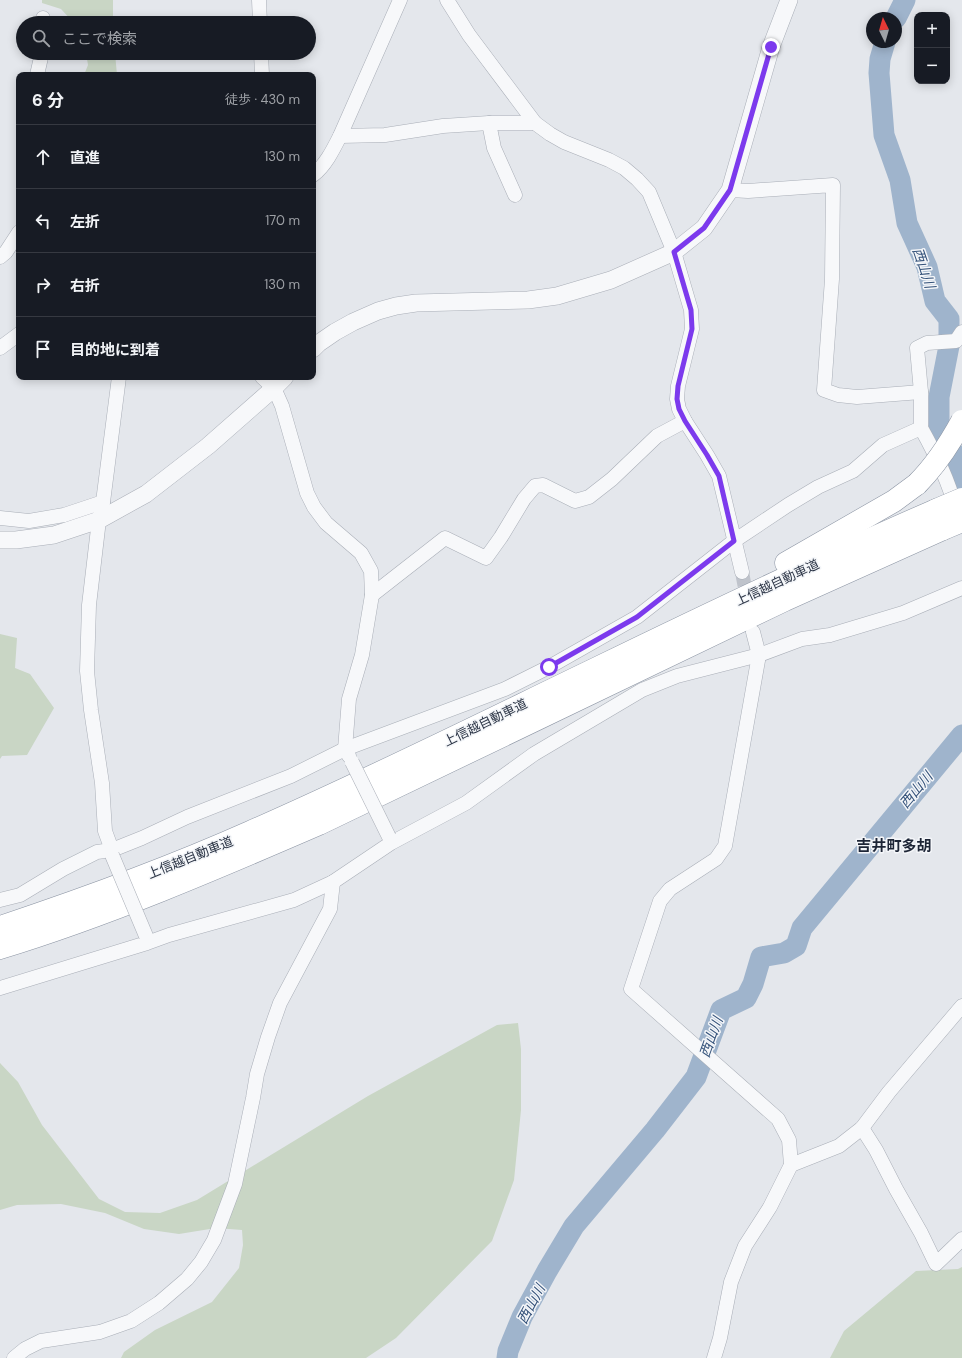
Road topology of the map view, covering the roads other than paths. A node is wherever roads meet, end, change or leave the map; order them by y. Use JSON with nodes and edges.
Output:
{"nodes":[{"id":1,"x":260,"y":0,"type":"edge"},
{"id":2,"x":447,"y":0,"type":"edge"},
{"id":3,"x":789,"y":0,"type":"edge"},
{"id":4,"x":395,"y":2,"type":"edge"},
{"id":5,"x":260,"y":16,"type":"edge"},
{"id":6,"x":40,"y":60,"type":"edge"},
{"id":7,"x":261,"y":60,"type":"edge"},
{"id":8,"x":38,"y":72,"type":"edge"},
{"id":9,"x":262,"y":72,"type":"edge"},
{"id":10,"x":535,"y":123,"type":"junction"},
{"id":11,"x":489,"y":124,"type":"junction"},
{"id":12,"x":340,"y":136,"type":"junction"},
{"id":13,"x":316,"y":173,"type":"edge"},
{"id":14,"x":730,"y":190,"type":"junction"},
{"id":15,"x":515,"y":195,"type":"dead end"},
{"id":16,"x":16,"y":237,"type":"edge"},
{"id":17,"x":674,"y":252,"type":"junction"},
{"id":18,"x":0,"y":257,"type":"edge"},
{"id":19,"x":962,"y":332,"type":"edge"},
{"id":20,"x":16,"y":336,"type":"edge"},
{"id":21,"x":316,"y":347,"type":"edge"},
{"id":22,"x":0,"y":348,"type":"edge"},
{"id":23,"x":119,"y":380,"type":"edge"},
{"id":24,"x":274,"y":381,"type":"edge"},
{"id":25,"x":921,"y":392,"type":"junction"},
{"id":26,"x":685,"y":421,"type":"junction"},
{"id":27,"x":962,"y":421,"type":"edge"},
{"id":28,"x":921,"y":428,"type":"junction"},
{"id":29,"x":962,"y":499,"type":"edge"},
{"id":30,"x":102,"y":502,"type":"junction"},
{"id":31,"x":0,"y":518,"type":"edge"},
{"id":32,"x":98,"y":520,"type":"junction"},
{"id":33,"x":951,"y":526,"type":"edge"},
{"id":34,"x":0,"y":540,"type":"edge"},
{"id":35,"x":734,"y":541,"type":"junction"},
{"id":36,"x":742,"y":572,"type":"tunnel mouth"},
{"id":37,"x":962,"y":588,"type":"edge"},
{"id":38,"x":372,"y":596,"type":"junction"},
{"id":39,"x":753,"y":632,"type":"dead end"},
{"id":40,"x":759,"y":655,"type":"junction"},
{"id":41,"x":596,"y":668,"type":"junction"},
{"id":42,"x":345,"y":749,"type":"junction"},
{"id":43,"x":390,"y":840,"type":"junction"},
{"id":44,"x":112,"y":852,"type":"junction"},
{"id":45,"x":333,"y":882,"type":"junction"},
{"id":46,"x":0,"y":900,"type":"edge"},
{"id":47,"x":0,"y":928,"type":"edge"},
{"id":48,"x":146,"y":940,"type":"junction"},
{"id":49,"x":0,"y":948,"type":"edge"},
{"id":50,"x":0,"y":988,"type":"edge"},
{"id":51,"x":962,"y":1006,"type":"edge"},
{"id":52,"x":862,"y":1128,"type":"junction"},
{"id":53,"x":791,"y":1165,"type":"junction"},
{"id":54,"x":962,"y":1239,"type":"edge"},
{"id":55,"x":14,"y":1358,"type":"edge"},
{"id":56,"x":714,"y":1358,"type":"edge"}],
"edges":[{"from":1,"to":5,"type":"street"},
{"from":2,"to":10,"type":"street"},
{"from":3,"to":14,"type":"street"},
{"from":4,"to":12,"type":"street"},
{"from":6,"to":8,"type":"street"},
{"from":7,"to":9,"type":"street"},
{"from":10,"to":11,"type":"street"},
{"from":10,"to":17,"type":"street"},
{"from":11,"to":12,"type":"street"},
{"from":11,"to":15,"type":"street"},
{"from":12,"to":13,"type":"street"},
{"from":14,"to":17,"type":"street"},
{"from":14,"to":25,"type":"street"},
{"from":16,"to":18,"type":"street"},
{"from":17,"to":21,"type":"street"},
{"from":17,"to":26,"type":"street"},
{"from":19,"to":25,"type":"street"},
{"from":20,"to":22,"type":"street"},
{"from":23,"to":30,"type":"street"},
{"from":24,"to":32,"type":"street"},
{"from":24,"to":38,"type":"street"},
{"from":25,"to":28,"type":"street"},
{"from":26,"to":35,"type":"street"},
{"from":26,"to":38,"type":"street"},
{"from":27,"to":41,"type":"highway","bridge":true},
{"from":28,"to":33,"type":"street"},
{"from":28,"to":35,"type":"street"},
{"from":29,"to":33,"type":"highway","name":"上信越自動車道","bridge":true},
{"from":30,"to":31,"type":"street"},
{"from":30,"to":32,"type":"street"},
{"from":32,"to":34,"type":"street"},
{"from":32,"to":44,"type":"street"},
{"from":33,"to":41,"type":"highway","name":"上信越自動車道"},
{"from":33,"to":49,"type":"highway","name":"上信越自動車道"},
{"from":35,"to":36,"type":"street"},
{"from":35,"to":42,"type":"street"},
{"from":37,"to":40,"type":"street"},
{"from":38,"to":42,"type":"street"},
{"from":39,"to":40,"type":"street"},
{"from":40,"to":43,"type":"street"},
{"from":40,"to":53,"type":"street"},
{"from":41,"to":47,"type":"highway","name":"上信越自動車道"},
{"from":42,"to":43,"type":"street","bridge":true},
{"from":42,"to":44,"type":"street"},
{"from":43,"to":45,"type":"street"},
{"from":44,"to":46,"type":"street"},
{"from":44,"to":48,"type":"street","bridge":true},
{"from":45,"to":48,"type":"street"},
{"from":45,"to":55,"type":"street"},
{"from":48,"to":50,"type":"street"},
{"from":51,"to":52,"type":"street"},
{"from":52,"to":53,"type":"street"},
{"from":52,"to":54,"type":"street"},
{"from":53,"to":56,"type":"street"}]}
